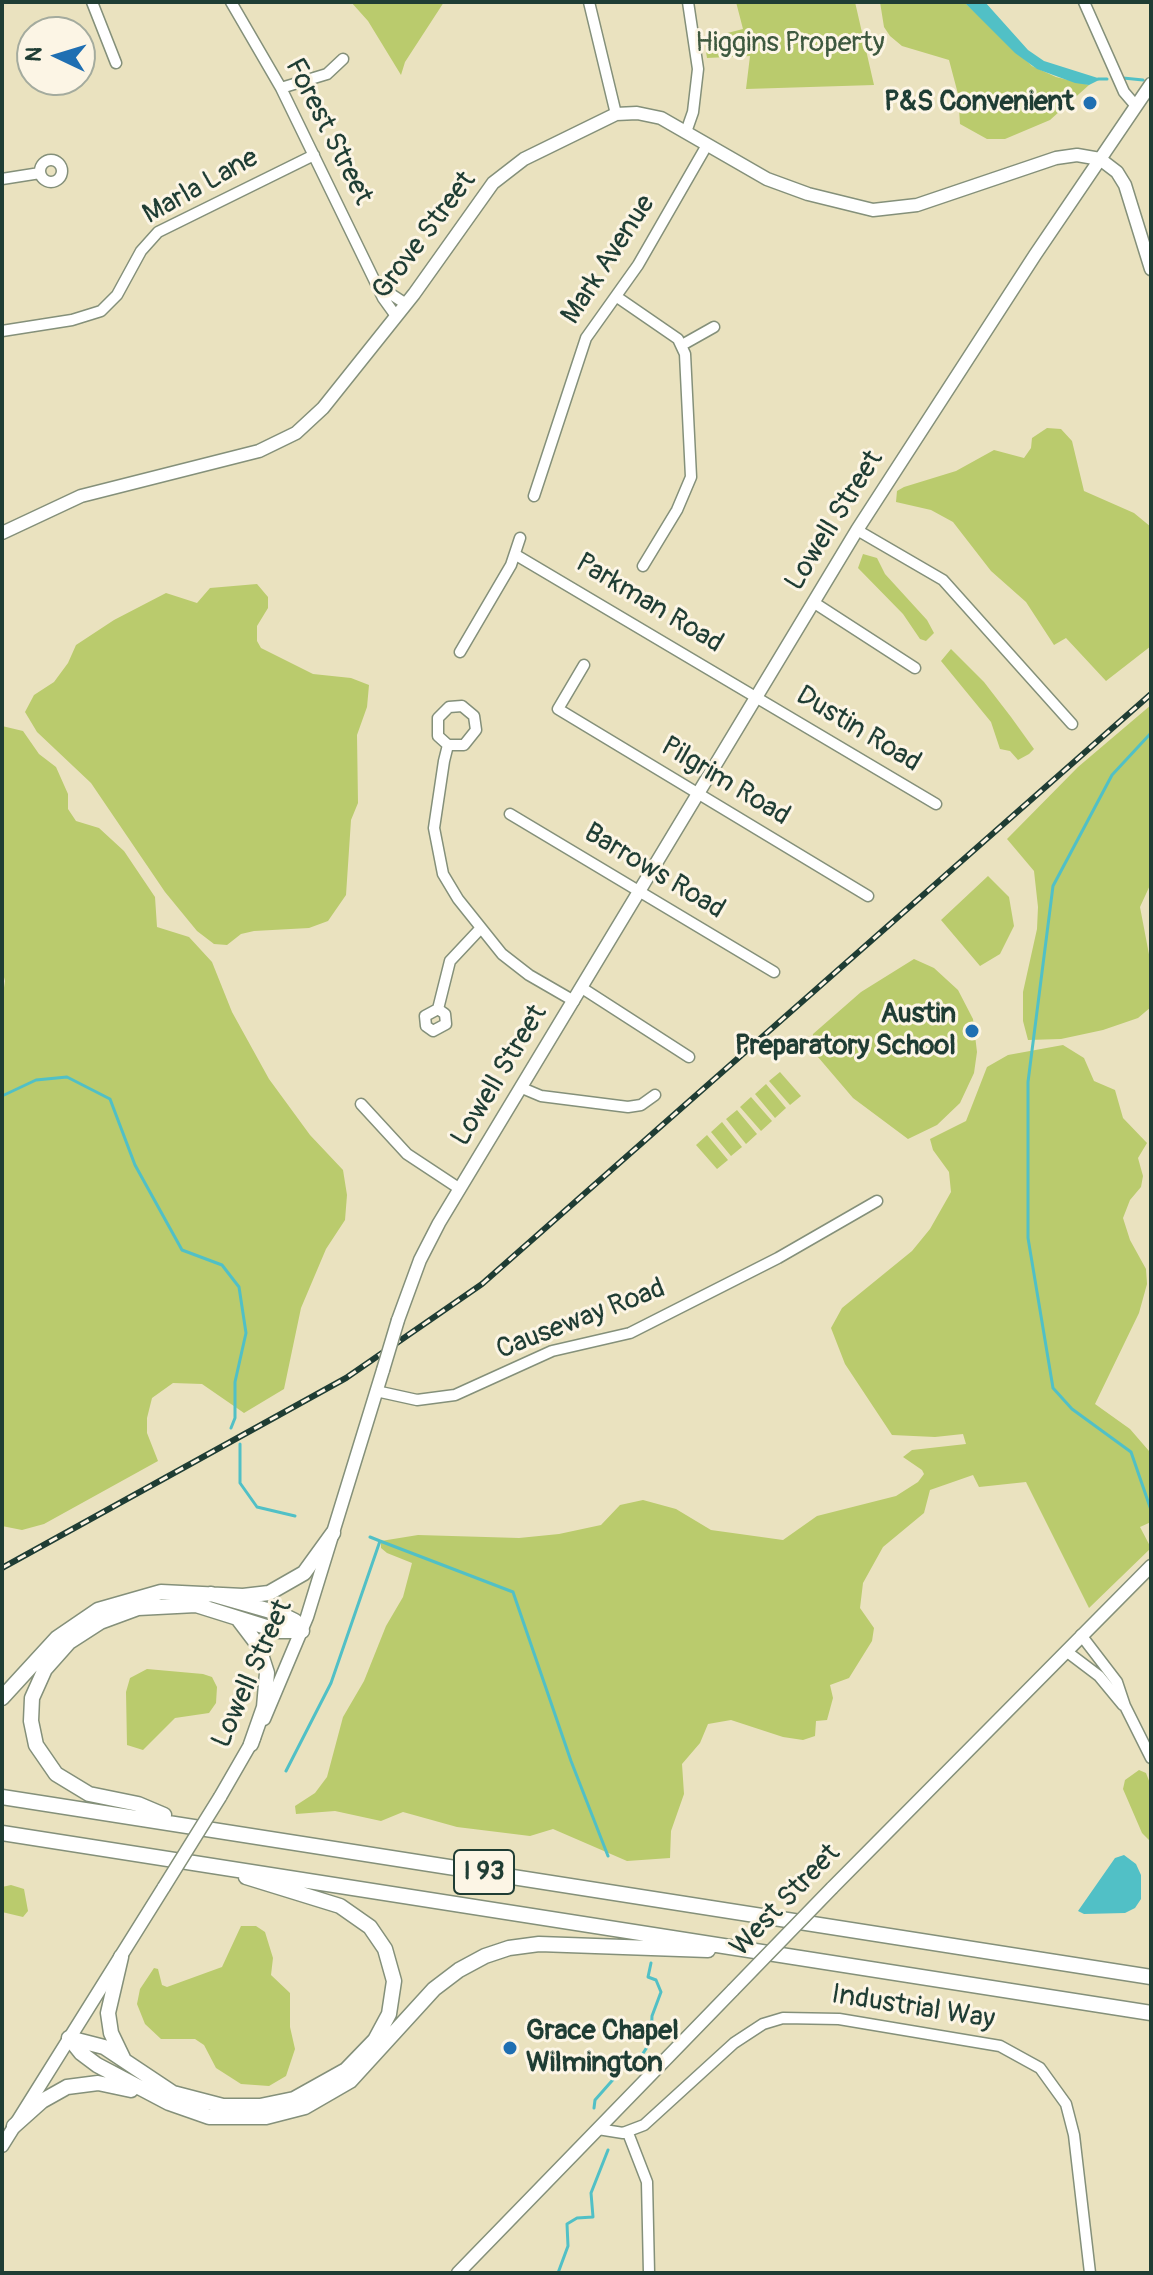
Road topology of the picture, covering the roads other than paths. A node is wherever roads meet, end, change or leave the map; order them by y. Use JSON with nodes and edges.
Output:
{"nodes":[{"id":1,"x":92,"y":2,"type":"edge"},
{"id":2,"x":231,"y":2,"type":"edge"},
{"id":3,"x":589,"y":2,"type":"edge"},
{"id":4,"x":688,"y":2,"type":"edge"},
{"id":5,"x":1084,"y":2,"type":"edge"},
{"id":6,"x":343,"y":59,"type":"dead end"},
{"id":7,"x":116,"y":63,"type":"dead end"},
{"id":8,"x":1151,"y":84,"type":"edge"},
{"id":9,"x":281,"y":88,"type":"junction"},
{"id":10,"x":1136,"y":106,"type":"junction"},
{"id":11,"x":616,"y":114,"type":"junction"},
{"id":12,"x":686,"y":132,"type":"junction"},
{"id":13,"x":707,"y":145,"type":"junction"},
{"id":14,"x":314,"y":155,"type":"junction"},
{"id":15,"x":1100,"y":159,"type":"junction"},
{"id":16,"x":40,"y":173,"type":"dead end"},
{"id":17,"x":2,"y":179,"type":"edge"},
{"id":18,"x":1151,"y":269,"type":"edge"},
{"id":19,"x":379,"y":286,"type":"junction"},
{"id":20,"x":617,"y":297,"type":"junction"},
{"id":21,"x":406,"y":304,"type":"junction"},
{"id":22,"x":396,"y":316,"type":"junction"},
{"id":23,"x":714,"y":327,"type":"dead end"},
{"id":24,"x":2,"y":331,"type":"edge"},
{"id":25,"x":682,"y":345,"type":"junction"},
{"id":26,"x":534,"y":496,"type":"dead end"},
{"id":27,"x":857,"y":530,"type":"junction"},
{"id":28,"x":2,"y":533,"type":"edge"},
{"id":29,"x":520,"y":538,"type":"dead end"},
{"id":30,"x":516,"y":555,"type":"junction"},
{"id":31,"x":643,"y":566,"type":"dead end"},
{"id":32,"x":813,"y":602,"type":"junction"},
{"id":33,"x":460,"y":652,"type":"dead end"},
{"id":34,"x":584,"y":665,"type":"dead end"},
{"id":35,"x":915,"y":668,"type":"dead end"},
{"id":36,"x":756,"y":697,"type":"junction"},
{"id":37,"x":1072,"y":724,"type":"dead end"},
{"id":38,"x":448,"y":745,"type":"junction"},
{"id":39,"x":698,"y":794,"type":"junction"},
{"id":40,"x":936,"y":804,"type":"dead end"},
{"id":41,"x":510,"y":814,"type":"dead end"},
{"id":42,"x":639,"y":892,"type":"junction"},
{"id":43,"x":868,"y":896,"type":"dead end"},
{"id":44,"x":480,"y":929,"type":"junction"},
{"id":45,"x":774,"y":972,"type":"dead end"},
{"id":46,"x":582,"y":988,"type":"junction"},
{"id":47,"x":574,"y":1001,"type":"junction"},
{"id":48,"x":438,"y":1009,"type":"dead end"},
{"id":49,"x":689,"y":1057,"type":"dead end"},
{"id":50,"x":522,"y":1088,"type":"junction"},
{"id":51,"x":655,"y":1095,"type":"dead end"},
{"id":52,"x":361,"y":1104,"type":"dead end"},
{"id":53,"x":460,"y":1189,"type":"junction"},
{"id":54,"x":877,"y":1201,"type":"dead end"},
{"id":55,"x":376,"y":1391,"type":"junction"},
{"id":56,"x":333,"y":1533,"type":"junction"},
{"id":57,"x":1151,"y":1566,"type":"edge"},
{"id":58,"x":211,"y":1594,"type":"junction"},
{"id":59,"x":229,"y":1613,"type":"junction"},
{"id":60,"x":302,"y":1631,"type":"junction"},
{"id":61,"x":1081,"y":1635,"type":"junction"},
{"id":62,"x":1066,"y":1651,"type":"junction"},
{"id":63,"x":2,"y":1698,"type":"edge"},
{"id":64,"x":1125,"y":1706,"type":"junction"},
{"id":65,"x":251,"y":1744,"type":"junction"},
{"id":66,"x":1151,"y":1758,"type":"edge"},
{"id":67,"x":2,"y":1797,"type":"edge"},
{"id":68,"x":192,"y":1826,"type":"junction"},
{"id":69,"x":2,"y":1833,"type":"edge"},
{"id":70,"x":208,"y":1864,"type":"junction"},
{"id":71,"x":748,"y":1949,"type":"junction"},
{"id":72,"x":121,"y":1957,"type":"junction"},
{"id":73,"x":1151,"y":1977,"type":"edge"},
{"id":74,"x":1151,"y":2013,"type":"edge"},
{"id":75,"x":69,"y":2038,"type":"junction"},
{"id":76,"x":125,"y":2061,"type":"junction"},
{"id":77,"x":156,"y":2098,"type":"junction"},
{"id":78,"x":14,"y":2126,"type":"junction"},
{"id":79,"x":598,"y":2129,"type":"junction"},
{"id":80,"x":628,"y":2133,"type":"junction"},
{"id":81,"x":2,"y":2146,"type":"edge"},
{"id":82,"x":465,"y":2271,"type":"edge"},
{"id":83,"x":649,"y":2273,"type":"edge"},
{"id":84,"x":1090,"y":2273,"type":"edge"}],
"edges":[{"from":1,"to":7,"type":"street"},
{"from":2,"to":9,"type":"street","name":"Forest Street"},
{"from":3,"to":11,"type":"street"},
{"from":4,"to":12,"type":"street"},
{"from":5,"to":10,"type":"street"},
{"from":6,"to":9,"type":"street"},
{"from":8,"to":10,"type":"main road","name":"Lowell Street"},
{"from":9,"to":14,"type":"street","name":"Forest Street"},
{"from":10,"to":15,"type":"main road","name":"Lowell Street"},
{"from":11,"to":12,"type":"main road","name":"Grove Street"},
{"from":11,"to":21,"type":"main road","name":"Grove Street"},
{"from":12,"to":13,"type":"main road","name":"Grove Street"},
{"from":13,"to":15,"type":"main road","name":"Grove Street"},
{"from":13,"to":20,"type":"street","name":"Mark Avenue"},
{"from":14,"to":19,"type":"street","name":"Forest Street"},
{"from":14,"to":24,"type":"street","name":"Marla Lane"},
{"from":15,"to":18,"type":"main road"},
{"from":15,"to":27,"type":"main road","name":"Lowell Street"},
{"from":16,"to":17,"type":"street"},
{"from":19,"to":21,"type":"street","name":"Forest Street"},
{"from":19,"to":22,"type":"street","name":"Forest Street"},
{"from":20,"to":25,"type":"street"},
{"from":20,"to":26,"type":"street","name":"Mark Avenue"},
{"from":21,"to":22,"type":"main road","name":"Grove Street"},
{"from":22,"to":28,"type":"main road","name":"Grove Street"},
{"from":23,"to":25,"type":"street"},
{"from":25,"to":31,"type":"street"},
{"from":27,"to":32,"type":"main road","name":"Lowell Street"},
{"from":27,"to":37,"type":"street"},
{"from":29,"to":30,"type":"street"},
{"from":30,"to":33,"type":"street"},
{"from":30,"to":36,"type":"street","name":"Parkman Road"},
{"from":32,"to":35,"type":"street"},
{"from":32,"to":36,"type":"main road","name":"Lowell Street"},
{"from":34,"to":39,"type":"street","name":"Pilgrim Road"},
{"from":36,"to":39,"type":"main road","name":"Lowell Street"},
{"from":36,"to":40,"type":"street","name":"Dustin Road"},
{"from":38,"to":38,"type":"street"},
{"from":38,"to":44,"type":"street"},
{"from":39,"to":42,"type":"main road","name":"Lowell Street"},
{"from":39,"to":43,"type":"street","name":"Pilgrim Road"},
{"from":41,"to":42,"type":"street","name":"Barrows Road"},
{"from":42,"to":45,"type":"street","name":"Barrows Road"},
{"from":42,"to":46,"type":"main road","name":"Lowell Street"},
{"from":44,"to":47,"type":"street"},
{"from":44,"to":48,"type":"street"},
{"from":46,"to":47,"type":"main road","name":"Lowell Street"},
{"from":46,"to":49,"type":"street"},
{"from":47,"to":50,"type":"main road","name":"Lowell Street"},
{"from":50,"to":51,"type":"street"},
{"from":50,"to":53,"type":"main road","name":"Lowell Street"},
{"from":52,"to":53,"type":"street"},
{"from":53,"to":55,"type":"main road","name":"Lowell Street","bridge":true},
{"from":54,"to":55,"type":"street","name":"Causeway Road"},
{"from":55,"to":56,"type":"main road","name":"Lowell Street"},
{"from":56,"to":58,"type":"highway"},
{"from":56,"to":60,"type":"main road","name":"Lowell Street"},
{"from":57,"to":61,"type":"main road","name":"West Street"},
{"from":58,"to":60,"type":"highway"},
{"from":58,"to":63,"type":"highway"},
{"from":59,"to":60,"type":"highway"},
{"from":59,"to":65,"type":"highway"},
{"from":59,"to":68,"type":"highway"},
{"from":60,"to":65,"type":"main road","name":"Lowell Street"},
{"from":61,"to":62,"type":"main road","name":"West Street"},
{"from":61,"to":64,"type":"street"},
{"from":62,"to":64,"type":"street"},
{"from":62,"to":79,"type":"main road","name":"West Street","bridge":true},
{"from":64,"to":66,"type":"street"},
{"from":65,"to":72,"type":"main road","name":"Lowell Street","bridge":true},
{"from":67,"to":68,"type":"highway","number":"I 93"},
{"from":68,"to":73,"type":"highway","number":"I 93"},
{"from":69,"to":70,"type":"highway","number":"I 93"},
{"from":70,"to":71,"type":"highway","number":"I 93"},
{"from":70,"to":76,"type":"highway"},
{"from":71,"to":74,"type":"highway","number":"I 93"},
{"from":71,"to":77,"type":"highway"},
{"from":72,"to":75,"type":"main road","name":"Lowell Street"},
{"from":72,"to":76,"type":"highway"},
{"from":75,"to":76,"type":"highway"},
{"from":75,"to":77,"type":"highway"},
{"from":75,"to":78,"type":"main road","name":"Lowell Street"},
{"from":77,"to":78,"type":"highway"},
{"from":78,"to":81,"type":"main road","name":"Lowell Street"},
{"from":79,"to":80,"type":"street"},
{"from":79,"to":82,"type":"main road","name":"West Street"},
{"from":80,"to":83,"type":"street"},
{"from":80,"to":84,"type":"street","name":"Industrial Way"}]}
